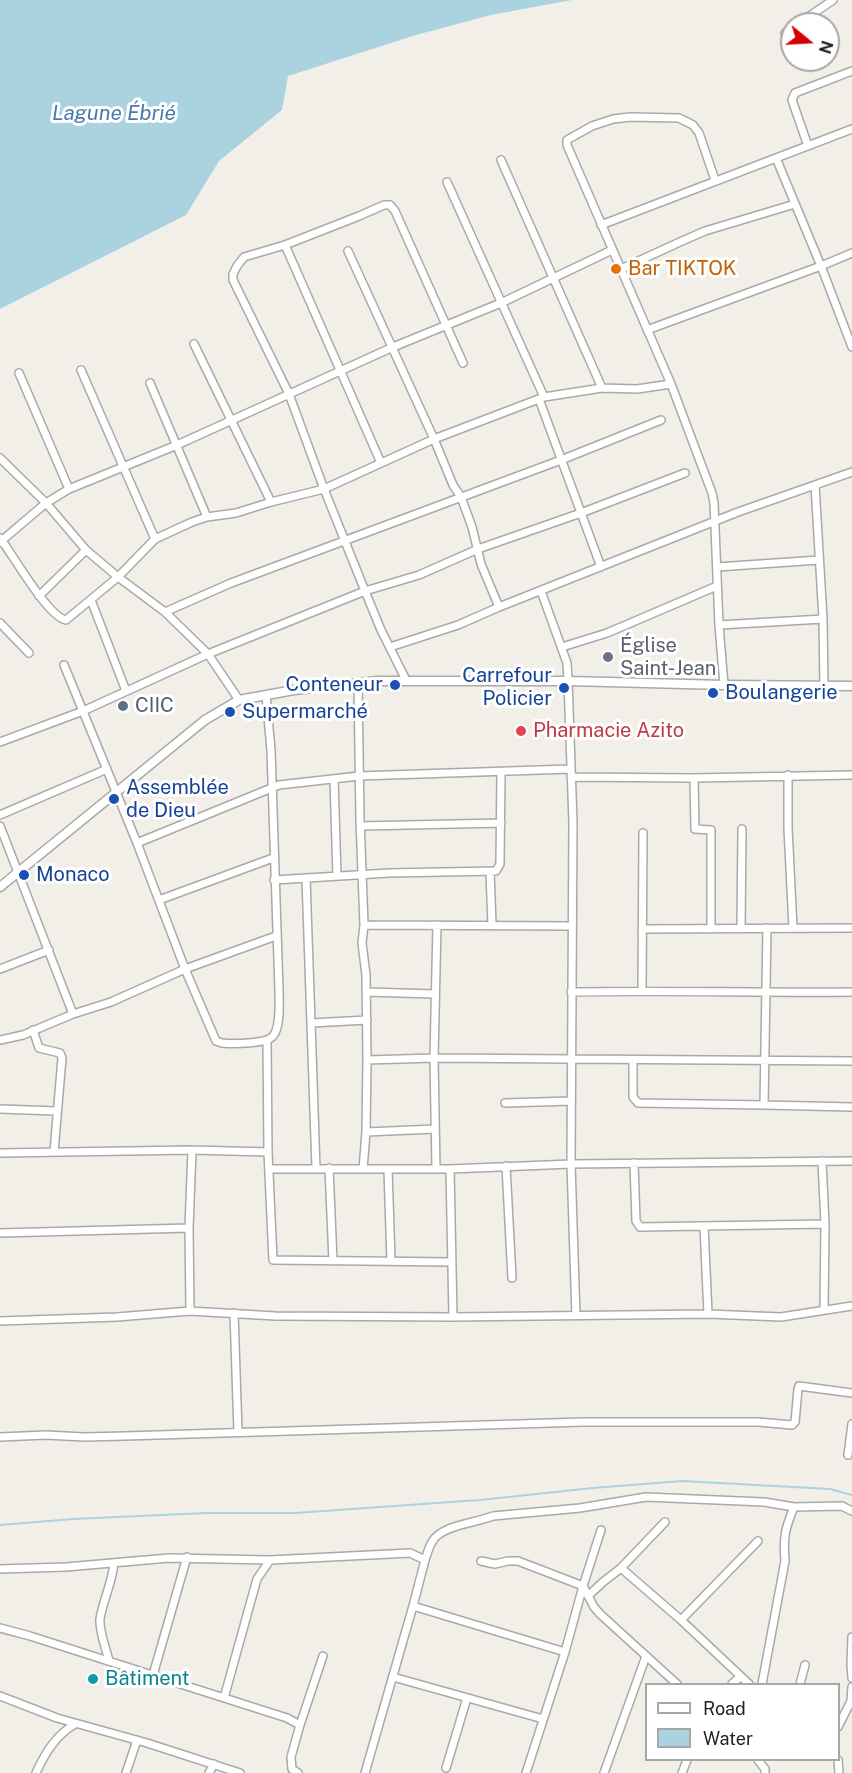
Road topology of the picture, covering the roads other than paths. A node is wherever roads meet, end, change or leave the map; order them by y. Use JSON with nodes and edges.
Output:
{"nodes":[{"id":1,"x":833,"y":0,"type":"edge"},
{"id":2,"x":816,"y":12,"type":"edge"},
{"id":3,"x":852,"y":71,"type":"edge"},
{"id":4,"x":852,"y":129,"type":"edge"},
{"id":5,"x":808,"y":146,"type":"junction"},
{"id":6,"x":776,"y":158,"type":"junction"},
{"id":7,"x":501,"y":160,"type":"dead end"},
{"id":8,"x":716,"y":180,"type":"junction"},
{"id":9,"x":447,"y":182,"type":"dead end"},
{"id":10,"x":795,"y":204,"type":"junction"},
{"id":11,"x":601,"y":225,"type":"junction"},
{"id":12,"x":285,"y":245,"type":"junction"},
{"id":13,"x":612,"y":250,"type":"junction"},
{"id":14,"x":348,"y":251,"type":"dead end"},
{"id":15,"x":852,"y":253,"type":"edge"},
{"id":16,"x":821,"y":266,"type":"junction"},
{"id":17,"x":621,"y":270,"type":"junction"},
{"id":18,"x":553,"y":278,"type":"junction"},
{"id":19,"x":501,"y":303,"type":"junction"},
{"id":20,"x":446,"y":325,"type":"junction"},
{"id":21,"x":647,"y":330,"type":"junction"},
{"id":22,"x":194,"y":344,"type":"dead end"},
{"id":23,"x":393,"y":347,"type":"junction"},
{"id":24,"x":852,"y":347,"type":"edge"},
{"id":25,"x":464,"y":363,"type":"dead end"},
{"id":26,"x":81,"y":370,"type":"dead end"},
{"id":27,"x":340,"y":371,"type":"junction"},
{"id":28,"x":18,"y":373,"type":"dead end"},
{"id":29,"x":150,"y":383,"type":"dead end"},
{"id":30,"x":670,"y":384,"type":"junction"},
{"id":31,"x":602,"y":388,"type":"junction"},
{"id":32,"x":289,"y":394,"type":"junction"},
{"id":33,"x":542,"y":398,"type":"junction"},
{"id":34,"x":231,"y":419,"type":"junction"},
{"id":35,"x":661,"y":420,"type":"dead end"},
{"id":36,"x":434,"y":439,"type":"junction"},
{"id":37,"x":177,"y":445,"type":"junction"},
{"id":38,"x":0,"y":458,"type":"edge"},
{"id":39,"x":561,"y":460,"type":"junction"},
{"id":40,"x":381,"y":463,"type":"junction"},
{"id":41,"x":124,"y":467,"type":"junction"},
{"id":42,"x":852,"y":472,"type":"edge"},
{"id":43,"x":685,"y":473,"type":"dead end"},
{"id":44,"x":815,"y":485,"type":"junction"},
{"id":45,"x":69,"y":489,"type":"junction"},
{"id":46,"x":324,"y":489,"type":"junction"},
{"id":47,"x":461,"y":498,"type":"junction"},
{"id":48,"x":271,"y":502,"type":"junction"},
{"id":49,"x":46,"y":503,"type":"junction"},
{"id":50,"x":581,"y":513,"type":"junction"},
{"id":51,"x":207,"y":517,"type":"junction"},
{"id":52,"x":714,"y":522,"type":"junction"},
{"id":53,"x":155,"y":539,"type":"junction"},
{"id":54,"x":1,"y":540,"type":"edge"},
{"id":55,"x":345,"y":542,"type":"junction"},
{"id":56,"x":478,"y":549,"type":"junction"},
{"id":57,"x":86,"y":550,"type":"junction"},
{"id":58,"x":819,"y":560,"type":"junction"},
{"id":59,"x":601,"y":567,"type":"junction"},
{"id":60,"x":717,"y":567,"type":"junction"},
{"id":61,"x":118,"y":577,"type":"junction"},
{"id":62,"x":717,"y":586,"type":"junction"},
{"id":63,"x":365,"y":591,"type":"junction"},
{"id":64,"x":541,"y":591,"type":"junction"},
{"id":65,"x":39,"y":596,"type":"junction"},
{"id":66,"x":91,"y":600,"type":"junction"},
{"id":67,"x":499,"y":607,"type":"junction"},
{"id":68,"x":165,"y":612,"type":"junction"},
{"id":69,"x":823,"y":620,"type":"junction"},
{"id":70,"x":0,"y":623,"type":"edge"},
{"id":71,"x":719,"y":625,"type":"junction"},
{"id":72,"x":390,"y":647,"type":"junction"},
{"id":73,"x":562,"y":647,"type":"junction"},
{"id":74,"x":28,"y":653,"type":"dead end"},
{"id":75,"x":208,"y":654,"type":"junction"},
{"id":76,"x":64,"y":665,"type":"dead end"},
{"id":77,"x":406,"y":680,"type":"junction"},
{"id":78,"x":568,"y":681,"type":"junction"},
{"id":79,"x":358,"y":683,"type":"junction"},
{"id":80,"x":724,"y":685,"type":"junction"},
{"id":81,"x":852,"y":686,"type":"edge"},
{"id":82,"x":824,"y":687,"type":"junction"},
{"id":83,"x":126,"y":691,"type":"junction"},
{"id":84,"x":266,"y":695,"type":"junction"},
{"id":85,"x":239,"y":700,"type":"junction"},
{"id":86,"x":83,"y":711,"type":"junction"},
{"id":87,"x":0,"y":742,"type":"edge"},
{"id":88,"x":107,"y":769,"type":"junction"},
{"id":89,"x":501,"y":772,"type":"junction"},
{"id":90,"x":570,"y":773,"type":"junction"},
{"id":91,"x":788,"y":775,"type":"junction"},
{"id":92,"x":852,"y":775,"type":"edge"},
{"id":93,"x":359,"y":776,"type":"junction"},
{"id":94,"x":694,"y":778,"type":"junction"},
{"id":95,"x":334,"y":779,"type":"junction"},
{"id":96,"x":271,"y":787,"type":"junction"},
{"id":97,"x":116,"y":792,"type":"junction"},
{"id":98,"x":0,"y":816,"type":"edge"},
{"id":99,"x":501,"y":824,"type":"junction"},
{"id":100,"x":0,"y":826,"type":"edge"},
{"id":101,"x":361,"y":826,"type":"junction"},
{"id":102,"x":742,"y":828,"type":"dead end"},
{"id":103,"x":643,"y":833,"type":"dead end"},
{"id":104,"x":137,"y":843,"type":"junction"},
{"id":105,"x":273,"y":858,"type":"junction"},
{"id":106,"x":490,"y":871,"type":"junction"},
{"id":107,"x":18,"y":872,"type":"junction"},
{"id":108,"x":363,"y":875,"type":"junction"},
{"id":109,"x":336,"y":876,"type":"junction"},
{"id":110,"x":306,"y":878,"type":"junction"},
{"id":111,"x":274,"y":880,"type":"junction"},
{"id":112,"x":0,"y":887,"type":"edge"},
{"id":113,"x":159,"y":900,"type":"junction"},
{"id":114,"x":364,"y":925,"type":"junction"},
{"id":115,"x":437,"y":925,"type":"junction"},
{"id":116,"x":492,"y":925,"type":"junction"},
{"id":117,"x":572,"y":927,"type":"junction"},
{"id":118,"x":741,"y":928,"type":"junction"},
{"id":119,"x":767,"y":928,"type":"junction"},
{"id":120,"x":793,"y":928,"type":"junction"},
{"id":121,"x":852,"y":928,"type":"edge"},
{"id":122,"x":642,"y":929,"type":"junction"},
{"id":123,"x":711,"y":929,"type":"junction"},
{"id":124,"x":276,"y":936,"type":"junction"},
{"id":125,"x":49,"y":950,"type":"junction"},
{"id":126,"x":0,"y":969,"type":"edge"},
{"id":127,"x":185,"y":969,"type":"junction"},
{"id":128,"x":642,"y":990,"type":"junction"},
{"id":129,"x":366,"y":992,"type":"junction"},
{"id":130,"x":572,"y":992,"type":"junction"},
{"id":131,"x":852,"y":992,"type":"edge"},
{"id":132,"x":767,"y":993,"type":"junction"},
{"id":133,"x":435,"y":994,"type":"junction"},
{"id":134,"x":73,"y":1014,"type":"junction"},
{"id":135,"x":367,"y":1020,"type":"junction"},
{"id":136,"x":312,"y":1023,"type":"junction"},
{"id":137,"x":33,"y":1030,"type":"junction"},
{"id":138,"x":0,"y":1040,"type":"edge"},
{"id":139,"x":267,"y":1041,"type":"junction"},
{"id":140,"x":434,"y":1058,"type":"junction"},
{"id":141,"x":572,"y":1059,"type":"junction"},
{"id":142,"x":367,"y":1060,"type":"junction"},
{"id":143,"x":633,"y":1060,"type":"junction"},
{"id":144,"x":765,"y":1061,"type":"junction"},
{"id":145,"x":852,"y":1061,"type":"edge"},
{"id":146,"x":572,"y":1101,"type":"junction"},
{"id":147,"x":505,"y":1103,"type":"dead end"},
{"id":148,"x":765,"y":1105,"type":"junction"},
{"id":149,"x":852,"y":1107,"type":"edge"},
{"id":150,"x":0,"y":1109,"type":"edge"},
{"id":151,"x":56,"y":1111,"type":"junction"},
{"id":152,"x":435,"y":1129,"type":"junction"},
{"id":153,"x":366,"y":1132,"type":"junction"},
{"id":154,"x":192,"y":1150,"type":"junction"},
{"id":155,"x":54,"y":1152,"type":"junction"},
{"id":156,"x":268,"y":1152,"type":"junction"},
{"id":157,"x":0,"y":1153,"type":"edge"},
{"id":158,"x":822,"y":1161,"type":"junction"},
{"id":159,"x":852,"y":1161,"type":"edge"},
{"id":160,"x":571,"y":1164,"type":"junction"},
{"id":161,"x":634,"y":1164,"type":"junction"},
{"id":162,"x":506,"y":1166,"type":"junction"},
{"id":163,"x":316,"y":1168,"type":"junction"},
{"id":164,"x":329,"y":1168,"type":"junction"},
{"id":165,"x":363,"y":1168,"type":"junction"},
{"id":166,"x":269,"y":1169,"type":"junction"},
{"id":167,"x":388,"y":1169,"type":"junction"},
{"id":168,"x":436,"y":1169,"type":"junction"},
{"id":169,"x":450,"y":1169,"type":"junction"},
{"id":170,"x":825,"y":1224,"type":"junction"},
{"id":171,"x":704,"y":1226,"type":"junction"},
{"id":172,"x":189,"y":1228,"type":"junction"},
{"id":173,"x":0,"y":1233,"type":"edge"},
{"id":174,"x":333,"y":1261,"type":"junction"},
{"id":175,"x":391,"y":1261,"type":"junction"},
{"id":176,"x":452,"y":1262,"type":"junction"},
{"id":177,"x":512,"y":1278,"type":"dead end"},
{"id":178,"x":852,"y":1306,"type":"edge"},
{"id":179,"x":824,"y":1310,"type":"junction"},
{"id":180,"x":190,"y":1311,"type":"junction"},
{"id":181,"x":234,"y":1313,"type":"junction"},
{"id":182,"x":708,"y":1314,"type":"junction"},
{"id":183,"x":576,"y":1316,"type":"junction"},
{"id":184,"x":453,"y":1317,"type":"junction"},
{"id":185,"x":0,"y":1322,"type":"edge"},
{"id":186,"x":852,"y":1393,"type":"edge"},
{"id":187,"x":852,"y":1424,"type":"edge"},
{"id":188,"x":238,"y":1432,"type":"junction"},
{"id":189,"x":0,"y":1437,"type":"edge"},
{"id":190,"x":848,"y":1455,"type":"dead end"},
{"id":191,"x":794,"y":1507,"type":"junction"},
{"id":192,"x":852,"y":1511,"type":"edge"},
{"id":193,"x":665,"y":1522,"type":"dead end"},
{"id":194,"x":602,"y":1530,"type":"dead end"},
{"id":195,"x":759,"y":1541,"type":"dead end"},
{"id":196,"x":187,"y":1557,"type":"junction"},
{"id":197,"x":270,"y":1560,"type":"junction"},
{"id":198,"x":425,"y":1560,"type":"junction"},
{"id":199,"x":481,"y":1561,"type":"dead end"},
{"id":200,"x":114,"y":1563,"type":"junction"},
{"id":201,"x":621,"y":1568,"type":"junction"},
{"id":202,"x":0,"y":1569,"type":"edge"},
{"id":203,"x":583,"y":1586,"type":"junction"},
{"id":204,"x":588,"y":1596,"type":"junction"},
{"id":205,"x":413,"y":1606,"type":"junction"},
{"id":206,"x":681,"y":1620,"type":"junction"},
{"id":207,"x":0,"y":1628,"type":"edge"},
{"id":208,"x":852,"y":1637,"type":"edge"},
{"id":209,"x":565,"y":1652,"type":"junction"},
{"id":210,"x":323,"y":1656,"type":"dead end"},
{"id":211,"x":646,"y":1656,"type":"junction"},
{"id":212,"x":110,"y":1661,"type":"junction"},
{"id":213,"x":805,"y":1665,"type":"dead end"},
{"id":214,"x":153,"y":1675,"type":"junction"},
{"id":215,"x":393,"y":1677,"type":"junction"},
{"id":216,"x":740,"y":1677,"type":"junction"},
{"id":217,"x":852,"y":1677,"type":"edge"},
{"id":218,"x":675,"y":1683,"type":"edge"},
{"id":219,"x":733,"y":1683,"type":"edge"},
{"id":220,"x":747,"y":1683,"type":"edge"},
{"id":221,"x":762,"y":1683,"type":"edge"},
{"id":222,"x":800,"y":1683,"type":"edge"},
{"id":223,"x":852,"y":1687,"type":"edge"},
{"id":224,"x":0,"y":1696,"type":"edge"},
{"id":225,"x":224,"y":1698,"type":"junction"},
{"id":226,"x":467,"y":1698,"type":"junction"},
{"id":227,"x":543,"y":1719,"type":"junction"},
{"id":228,"x":840,"y":1723,"type":"edge"},
{"id":229,"x":75,"y":1724,"type":"junction"},
{"id":230,"x":300,"y":1725,"type":"junction"},
{"id":231,"x":138,"y":1740,"type":"junction"},
{"id":232,"x":214,"y":1764,"type":"junction"},
{"id":233,"x":446,"y":1768,"type":"dead end"},
{"id":234,"x":36,"y":1773,"type":"edge"},
{"id":235,"x":126,"y":1773,"type":"edge"},
{"id":236,"x":209,"y":1773,"type":"edge"},
{"id":237,"x":240,"y":1773,"type":"edge"},
{"id":238,"x":298,"y":1773,"type":"edge"},
{"id":239,"x":365,"y":1773,"type":"edge"},
{"id":240,"x":526,"y":1773,"type":"edge"},
{"id":241,"x":604,"y":1773,"type":"edge"}],
"edges":[{"from":1,"to":2,"type":"street"},
{"from":3,"to":5,"type":"street"},
{"from":4,"to":5,"type":"street"},
{"from":5,"to":6,"type":"street"},
{"from":6,"to":8,"type":"street"},
{"from":6,"to":10,"type":"street"},
{"from":7,"to":18,"type":"street"},
{"from":8,"to":11,"type":"street"},
{"from":8,"to":11,"type":"street"},
{"from":9,"to":19,"type":"street"},
{"from":10,"to":16,"type":"street"},
{"from":10,"to":17,"type":"street"},
{"from":11,"to":13,"type":"street"},
{"from":12,"to":20,"type":"street"},
{"from":12,"to":27,"type":"street"},
{"from":12,"to":32,"type":"street"},
{"from":13,"to":17,"type":"street"},
{"from":13,"to":18,"type":"street"},
{"from":14,"to":23,"type":"street"},
{"from":15,"to":16,"type":"street"},
{"from":16,"to":21,"type":"street"},
{"from":16,"to":24,"type":"street"},
{"from":17,"to":21,"type":"street"},
{"from":18,"to":19,"type":"street"},
{"from":18,"to":31,"type":"street"},
{"from":19,"to":20,"type":"street"},
{"from":19,"to":33,"type":"street"},
{"from":20,"to":23,"type":"street"},
{"from":20,"to":25,"type":"street"},
{"from":21,"to":30,"type":"street"},
{"from":22,"to":34,"type":"street"},
{"from":23,"to":27,"type":"street"},
{"from":23,"to":36,"type":"street"},
{"from":26,"to":41,"type":"street"},
{"from":27,"to":32,"type":"street"},
{"from":27,"to":40,"type":"street"},
{"from":28,"to":45,"type":"street"},
{"from":29,"to":37,"type":"street"},
{"from":30,"to":31,"type":"street"},
{"from":30,"to":52,"type":"street"},
{"from":31,"to":33,"type":"street"},
{"from":32,"to":34,"type":"street"},
{"from":32,"to":46,"type":"street"},
{"from":33,"to":36,"type":"street"},
{"from":33,"to":39,"type":"street"},
{"from":34,"to":37,"type":"street"},
{"from":34,"to":48,"type":"street"},
{"from":35,"to":39,"type":"street"},
{"from":36,"to":40,"type":"street"},
{"from":36,"to":47,"type":"street"},
{"from":37,"to":41,"type":"street"},
{"from":37,"to":51,"type":"street"},
{"from":38,"to":49,"type":"street"},
{"from":39,"to":47,"type":"street"},
{"from":39,"to":50,"type":"street"},
{"from":40,"to":46,"type":"street"},
{"from":41,"to":45,"type":"street"},
{"from":41,"to":53,"type":"street"},
{"from":42,"to":44,"type":"street"},
{"from":43,"to":50,"type":"street"},
{"from":44,"to":52,"type":"street"},
{"from":44,"to":58,"type":"street"},
{"from":45,"to":49,"type":"street"},
{"from":46,"to":48,"type":"street"},
{"from":46,"to":55,"type":"street"},
{"from":47,"to":55,"type":"street"},
{"from":47,"to":56,"type":"street"},
{"from":48,"to":51,"type":"street"},
{"from":49,"to":54,"type":"street"},
{"from":49,"to":57,"type":"street"},
{"from":50,"to":56,"type":"street"},
{"from":50,"to":59,"type":"street"},
{"from":51,"to":53,"type":"street"},
{"from":52,"to":59,"type":"street"},
{"from":52,"to":60,"type":"street"},
{"from":53,"to":61,"type":"street"},
{"from":54,"to":65,"type":"street"},
{"from":55,"to":63,"type":"street"},
{"from":55,"to":68,"type":"street"},
{"from":56,"to":63,"type":"street"},
{"from":56,"to":67,"type":"street"},
{"from":57,"to":61,"type":"street"},
{"from":57,"to":65,"type":"street"},
{"from":58,"to":60,"type":"street"},
{"from":58,"to":69,"type":"street"},
{"from":59,"to":64,"type":"street"},
{"from":60,"to":62,"type":"street"},
{"from":61,"to":66,"type":"street"},
{"from":61,"to":68,"type":"street"},
{"from":62,"to":71,"type":"street"},
{"from":62,"to":73,"type":"street"},
{"from":63,"to":72,"type":"street"},
{"from":63,"to":75,"type":"street"},
{"from":64,"to":67,"type":"street"},
{"from":64,"to":73,"type":"street"},
{"from":65,"to":66,"type":"street"},
{"from":66,"to":83,"type":"street"},
{"from":67,"to":72,"type":"street"},
{"from":68,"to":75,"type":"street"},
{"from":69,"to":71,"type":"street"},
{"from":69,"to":82,"type":"street"},
{"from":70,"to":74,"type":"street"},
{"from":71,"to":80,"type":"street"},
{"from":72,"to":77,"type":"street"},
{"from":73,"to":78,"type":"street"},
{"from":75,"to":83,"type":"street"},
{"from":75,"to":85,"type":"street"},
{"from":76,"to":86,"type":"street"},
{"from":77,"to":78,"type":"street"},
{"from":77,"to":79,"type":"street"},
{"from":78,"to":80,"type":"street"},
{"from":78,"to":90,"type":"street"},
{"from":79,"to":84,"type":"street"},
{"from":79,"to":93,"type":"street"},
{"from":80,"to":82,"type":"street"},
{"from":81,"to":82,"type":"street"},
{"from":83,"to":86,"type":"street"},
{"from":84,"to":85,"type":"street"},
{"from":84,"to":96,"type":"street"},
{"from":85,"to":97,"type":"street"},
{"from":86,"to":87,"type":"street"},
{"from":86,"to":88,"type":"street"},
{"from":88,"to":97,"type":"street"},
{"from":88,"to":98,"type":"street"},
{"from":89,"to":90,"type":"street"},
{"from":89,"to":93,"type":"street"},
{"from":89,"to":99,"type":"street"},
{"from":90,"to":94,"type":"street"},
{"from":90,"to":117,"type":"street"},
{"from":91,"to":92,"type":"street"},
{"from":91,"to":94,"type":"street"},
{"from":91,"to":120,"type":"street"},
{"from":93,"to":95,"type":"street"},
{"from":93,"to":101,"type":"street"},
{"from":94,"to":123,"type":"street"},
{"from":95,"to":96,"type":"street"},
{"from":95,"to":109,"type":"street"},
{"from":96,"to":104,"type":"street"},
{"from":96,"to":105,"type":"street"},
{"from":97,"to":104,"type":"street"},
{"from":97,"to":107,"type":"street"},
{"from":99,"to":101,"type":"street"},
{"from":99,"to":106,"type":"street"},
{"from":100,"to":107,"type":"street"},
{"from":101,"to":108,"type":"street"},
{"from":102,"to":118,"type":"street"},
{"from":103,"to":122,"type":"street"},
{"from":104,"to":113,"type":"street"},
{"from":105,"to":111,"type":"street"},
{"from":105,"to":113,"type":"street"},
{"from":106,"to":108,"type":"street"},
{"from":106,"to":116,"type":"street"},
{"from":107,"to":112,"type":"street"},
{"from":107,"to":125,"type":"street"},
{"from":108,"to":109,"type":"street"},
{"from":108,"to":114,"type":"street"},
{"from":109,"to":110,"type":"street"},
{"from":110,"to":111,"type":"street"},
{"from":110,"to":136,"type":"street"},
{"from":111,"to":124,"type":"street"},
{"from":113,"to":127,"type":"street"},
{"from":114,"to":115,"type":"street"},
{"from":114,"to":129,"type":"street"},
{"from":115,"to":116,"type":"street"},
{"from":115,"to":133,"type":"street"},
{"from":116,"to":117,"type":"street"},
{"from":117,"to":130,"type":"street"},
{"from":118,"to":119,"type":"street"},
{"from":118,"to":123,"type":"street"},
{"from":119,"to":120,"type":"street"},
{"from":119,"to":132,"type":"street"},
{"from":120,"to":121,"type":"street"},
{"from":122,"to":123,"type":"street"},
{"from":122,"to":128,"type":"street"},
{"from":124,"to":127,"type":"street"},
{"from":124,"to":139,"type":"street"},
{"from":125,"to":126,"type":"street"},
{"from":125,"to":134,"type":"street"},
{"from":127,"to":134,"type":"street"},
{"from":127,"to":139,"type":"street"},
{"from":128,"to":130,"type":"street"},
{"from":128,"to":132,"type":"street"},
{"from":129,"to":133,"type":"street"},
{"from":129,"to":135,"type":"street"},
{"from":130,"to":141,"type":"street"},
{"from":131,"to":132,"type":"street"},
{"from":132,"to":144,"type":"street"},
{"from":133,"to":140,"type":"street"},
{"from":134,"to":137,"type":"street"},
{"from":135,"to":136,"type":"street"},
{"from":135,"to":142,"type":"street"},
{"from":136,"to":163,"type":"street"},
{"from":137,"to":138,"type":"street"},
{"from":137,"to":151,"type":"street"},
{"from":139,"to":156,"type":"street"},
{"from":140,"to":141,"type":"street"},
{"from":140,"to":142,"type":"street"},
{"from":140,"to":152,"type":"street"},
{"from":141,"to":143,"type":"street"},
{"from":141,"to":146,"type":"street"},
{"from":142,"to":153,"type":"street"},
{"from":143,"to":144,"type":"street"},
{"from":143,"to":148,"type":"street"},
{"from":144,"to":145,"type":"street"},
{"from":144,"to":148,"type":"street"},
{"from":146,"to":147,"type":"street"},
{"from":146,"to":160,"type":"street"},
{"from":148,"to":149,"type":"street"},
{"from":150,"to":151,"type":"street"},
{"from":151,"to":155,"type":"street"},
{"from":152,"to":153,"type":"street"},
{"from":152,"to":168,"type":"street"},
{"from":153,"to":165,"type":"street"},
{"from":154,"to":155,"type":"street"},
{"from":154,"to":156,"type":"street"},
{"from":154,"to":172,"type":"street"},
{"from":155,"to":157,"type":"street"},
{"from":156,"to":166,"type":"street"},
{"from":158,"to":159,"type":"street"},
{"from":158,"to":161,"type":"street"},
{"from":158,"to":170,"type":"street"},
{"from":160,"to":161,"type":"street"},
{"from":160,"to":162,"type":"street"},
{"from":160,"to":183,"type":"street"},
{"from":161,"to":171,"type":"street"},
{"from":162,"to":169,"type":"street"},
{"from":162,"to":177,"type":"street"},
{"from":163,"to":164,"type":"street"},
{"from":163,"to":166,"type":"street"},
{"from":164,"to":165,"type":"street"},
{"from":164,"to":174,"type":"street"},
{"from":165,"to":167,"type":"street"},
{"from":166,"to":174,"type":"street"},
{"from":167,"to":168,"type":"street"},
{"from":167,"to":175,"type":"street"},
{"from":168,"to":169,"type":"street"},
{"from":169,"to":176,"type":"street"},
{"from":170,"to":171,"type":"street"},
{"from":170,"to":179,"type":"street"},
{"from":171,"to":182,"type":"street"},
{"from":172,"to":173,"type":"street"},
{"from":172,"to":180,"type":"street"},
{"from":174,"to":175,"type":"street"},
{"from":175,"to":176,"type":"street"},
{"from":176,"to":184,"type":"street"},
{"from":178,"to":179,"type":"street"},
{"from":179,"to":182,"type":"street"},
{"from":180,"to":181,"type":"street"},
{"from":180,"to":185,"type":"street"},
{"from":181,"to":184,"type":"street"},
{"from":181,"to":188,"type":"street"},
{"from":182,"to":183,"type":"street"},
{"from":183,"to":184,"type":"street"},
{"from":186,"to":188,"type":"street"},
{"from":187,"to":190,"type":"street"},
{"from":188,"to":189,"type":"street"},
{"from":191,"to":192,"type":"street"},
{"from":191,"to":198,"type":"street"},
{"from":191,"to":221,"type":"street"},
{"from":193,"to":201,"type":"street"},
{"from":194,"to":203,"type":"street"},
{"from":195,"to":206,"type":"street"},
{"from":196,"to":197,"type":"street"},
{"from":196,"to":200,"type":"street"},
{"from":196,"to":214,"type":"street"},
{"from":197,"to":198,"type":"street"},
{"from":197,"to":225,"type":"street"},
{"from":198,"to":205,"type":"street"},
{"from":199,"to":203,"type":"street"},
{"from":200,"to":202,"type":"street"},
{"from":200,"to":212,"type":"street"},
{"from":201,"to":204,"type":"street"},
{"from":201,"to":206,"type":"street"},
{"from":203,"to":204,"type":"street"},
{"from":203,"to":209,"type":"street"},
{"from":204,"to":211,"type":"street"},
{"from":205,"to":209,"type":"street"},
{"from":205,"to":215,"type":"street"},
{"from":206,"to":216,"type":"street"},
{"from":207,"to":212,"type":"street"},
{"from":208,"to":217,"type":"street"},
{"from":209,"to":227,"type":"street"},
{"from":210,"to":230,"type":"street"},
{"from":211,"to":218,"type":"street"},
{"from":211,"to":241,"type":"street"},
{"from":212,"to":214,"type":"street"},
{"from":213,"to":222,"type":"street"},
{"from":214,"to":225,"type":"street"},
{"from":215,"to":226,"type":"street"},
{"from":215,"to":239,"type":"street"},
{"from":216,"to":219,"type":"street"},
{"from":216,"to":220,"type":"street"},
{"from":223,"to":228,"type":"street"},
{"from":224,"to":229,"type":"street"},
{"from":225,"to":230,"type":"street"},
{"from":226,"to":227,"type":"street"},
{"from":226,"to":233,"type":"street"},
{"from":227,"to":240,"type":"street"},
{"from":229,"to":231,"type":"street"},
{"from":229,"to":234,"type":"street"},
{"from":230,"to":238,"type":"street"},
{"from":231,"to":232,"type":"street"},
{"from":231,"to":235,"type":"street"},
{"from":232,"to":236,"type":"street"},
{"from":232,"to":237,"type":"street"}]}
